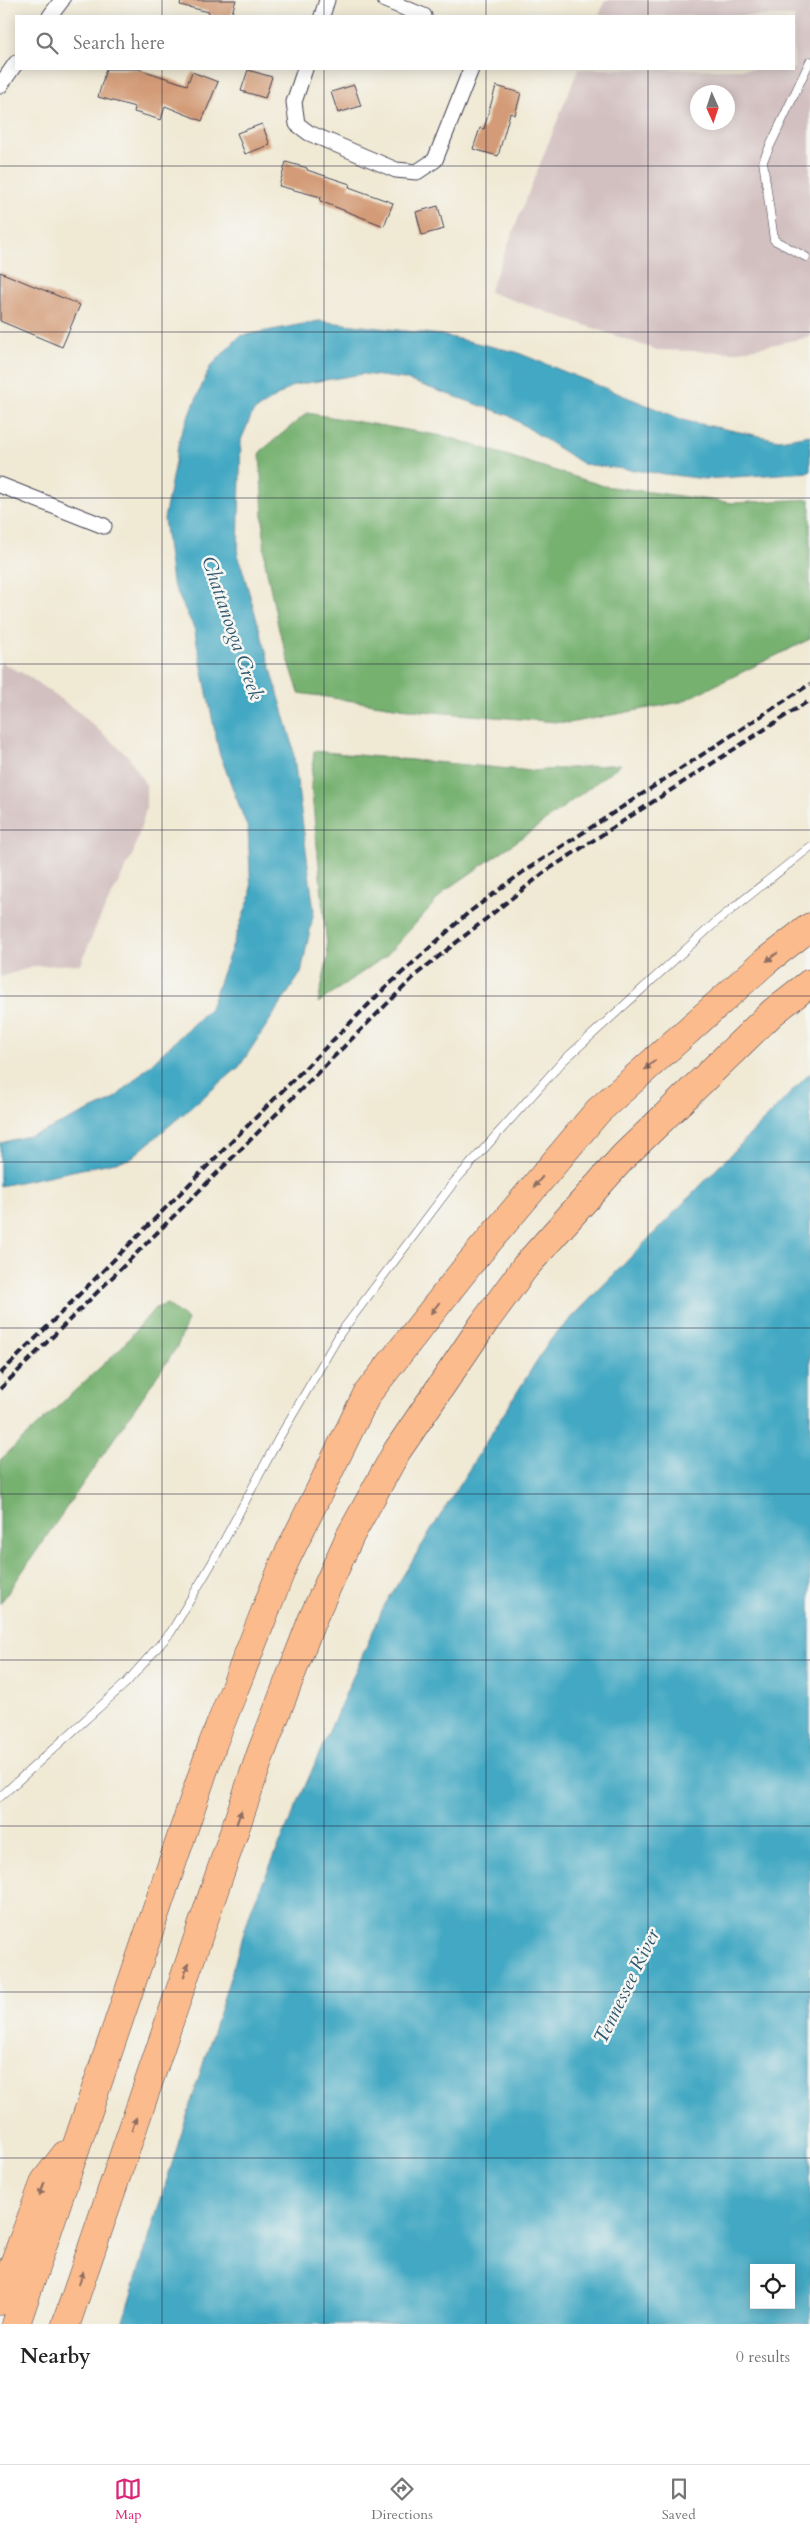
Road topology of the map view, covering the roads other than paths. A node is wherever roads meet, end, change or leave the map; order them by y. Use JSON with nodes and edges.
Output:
{"nodes":[{"id":1,"x":62,"y":0,"type":"edge"},
{"id":2,"x":327,"y":0,"type":"edge"},
{"id":3,"x":385,"y":0,"type":"edge"},
{"id":4,"x":51,"y":15,"type":"edge"},
{"id":5,"x":322,"y":15,"type":"edge"},
{"id":6,"x":422,"y":15,"type":"edge"},
{"id":7,"x":810,"y":61,"type":"edge"},
{"id":8,"x":15,"y":64,"type":"edge"},
{"id":9,"x":305,"y":70,"type":"edge"},
{"id":10,"x":471,"y":70,"type":"edge"},
{"id":11,"x":0,"y":86,"type":"edge"},
{"id":12,"x":806,"y":257,"type":"dead end"},
{"id":13,"x":0,"y":485,"type":"edge"},
{"id":14,"x":104,"y":526,"type":"dead end"},
{"id":15,"x":810,"y":847,"type":"edge"},
{"id":16,"x":810,"y":927,"type":"edge"},
{"id":17,"x":810,"y":983,"type":"edge"},
{"id":18,"x":0,"y":1798,"type":"edge"},
{"id":19,"x":80,"y":2136,"type":"junction"},
{"id":20,"x":0,"y":2301,"type":"edge"},
{"id":21,"x":16,"y":2324,"type":"edge"},
{"id":22,"x":66,"y":2324,"type":"edge"}],
"edges":[{"from":1,"to":4,"type":"street"},
{"from":2,"to":5,"type":"street"},
{"from":3,"to":6,"type":"street"},
{"from":7,"to":12,"type":"lane"},
{"from":8,"to":11,"type":"street"},
{"from":9,"to":10,"type":"street"},
{"from":13,"to":14,"type":"street"},
{"from":15,"to":18,"type":"lane"},
{"from":16,"to":19,"type":"highway","one_way":true},
{"from":22,"to":17,"type":"highway","one_way":true},
{"from":19,"to":20,"type":"highway","one_way":true},
{"from":19,"to":21,"type":"highway"}]}
